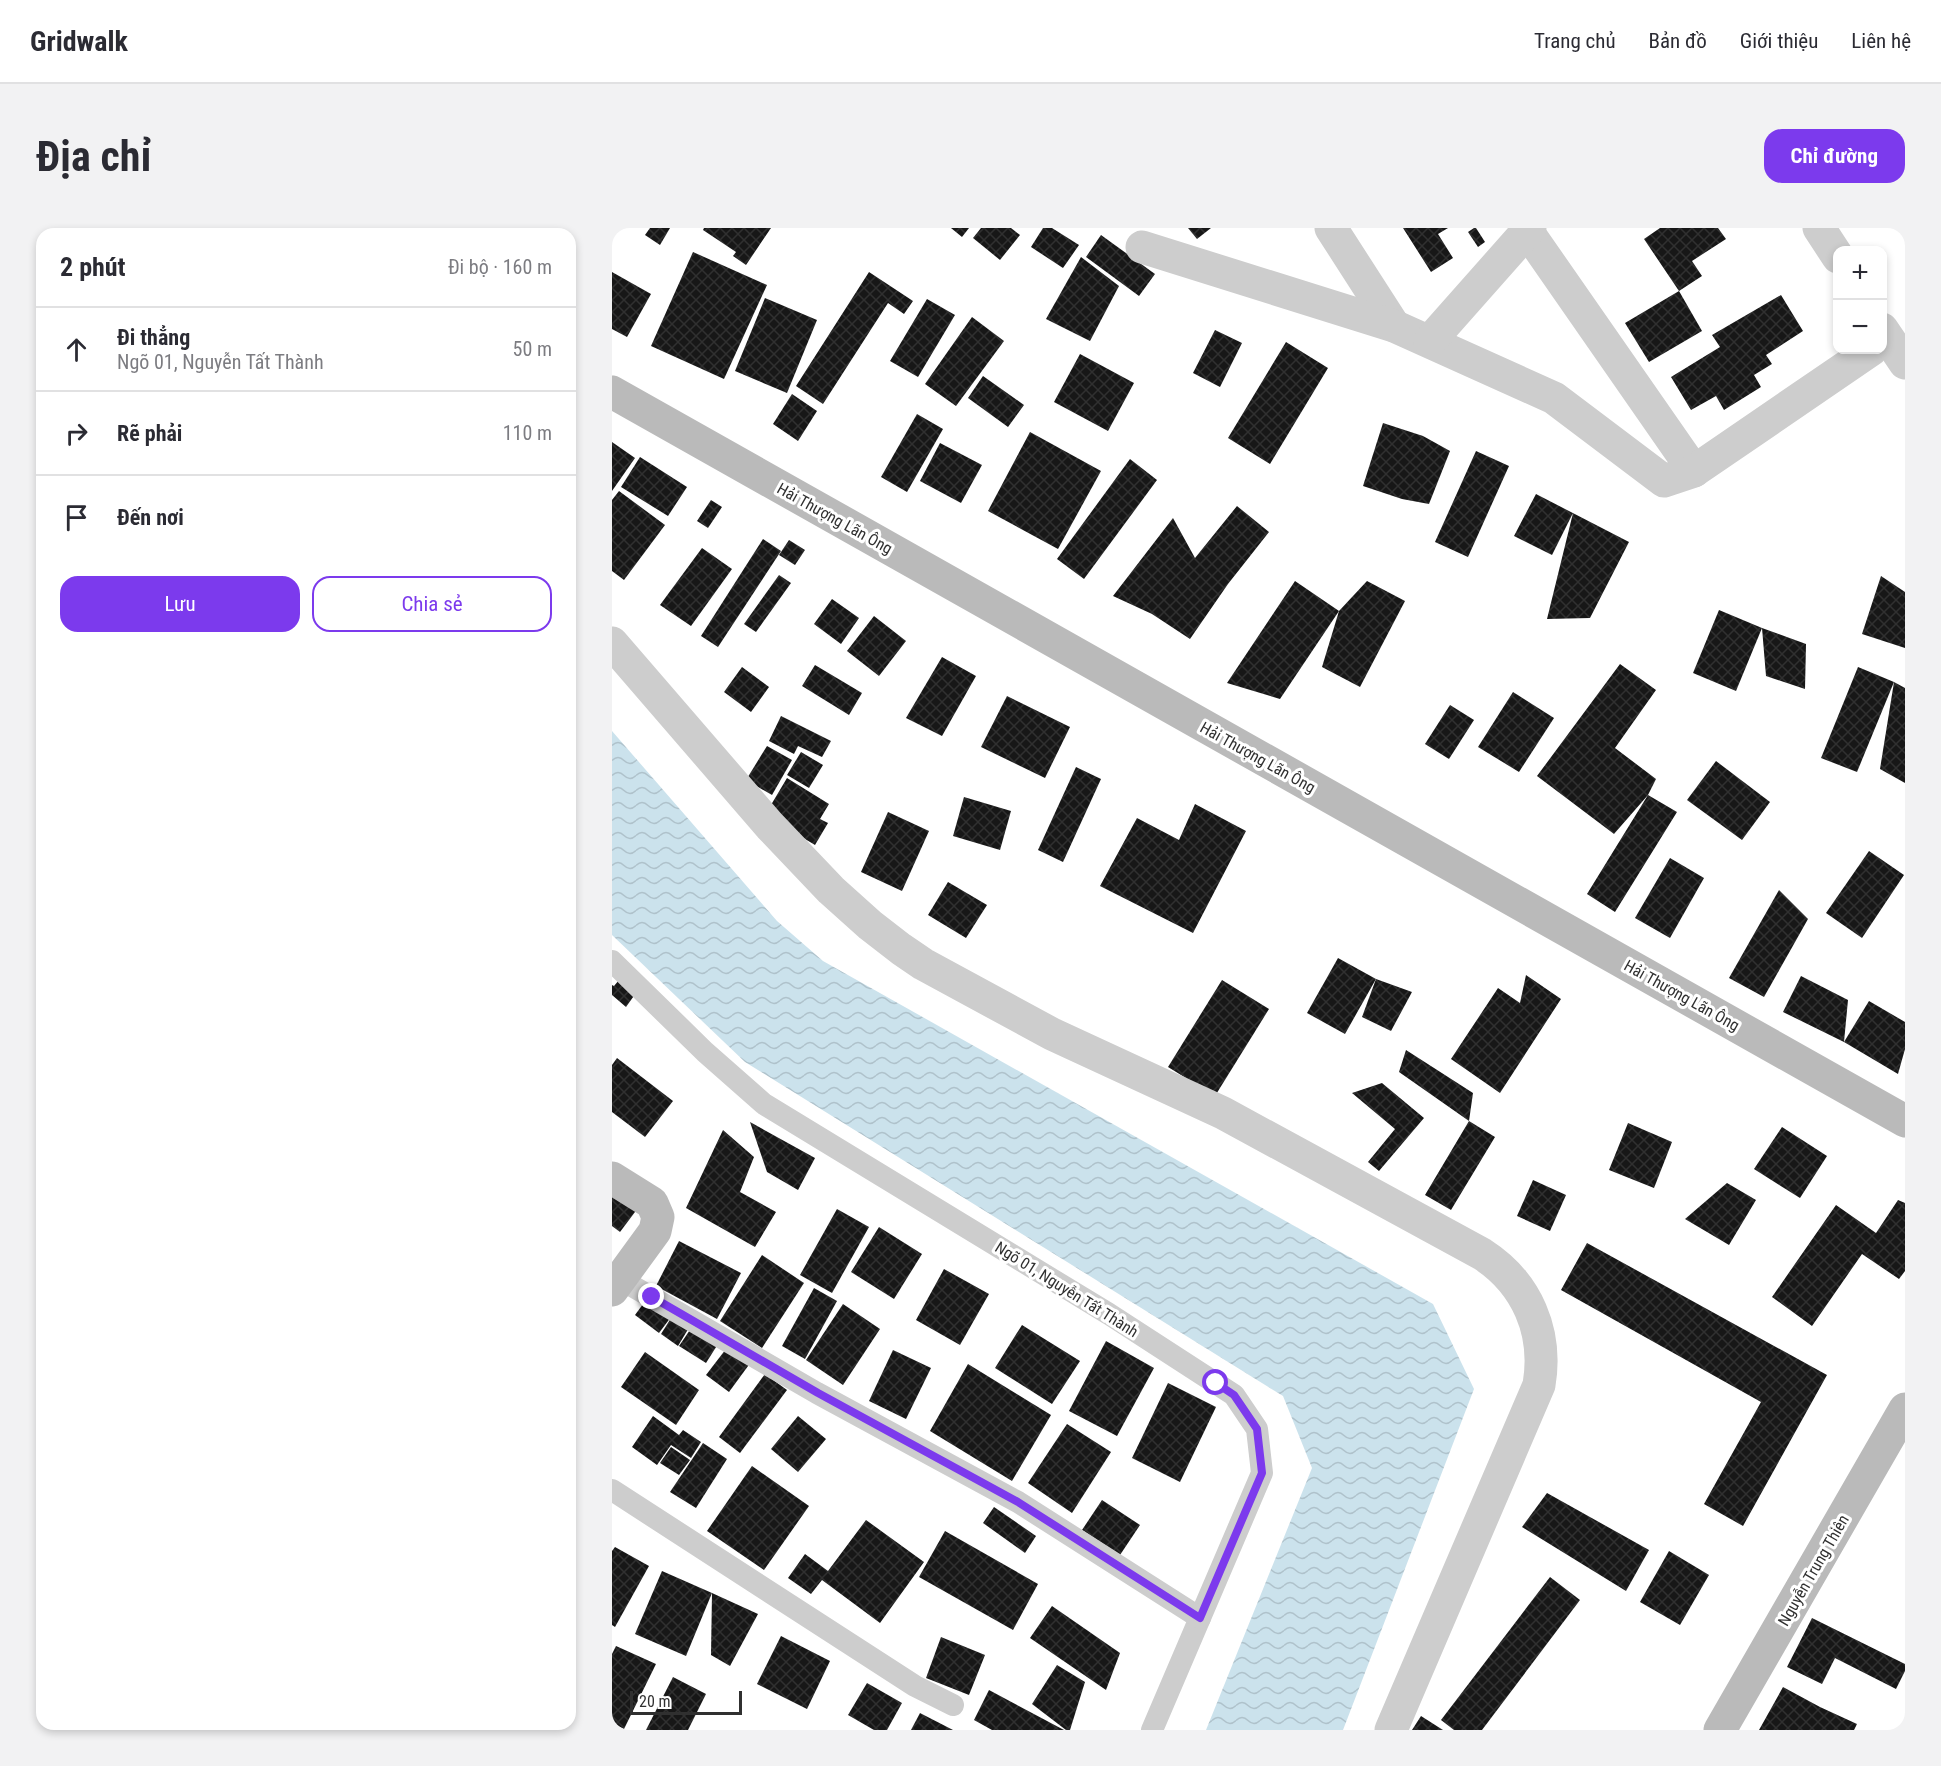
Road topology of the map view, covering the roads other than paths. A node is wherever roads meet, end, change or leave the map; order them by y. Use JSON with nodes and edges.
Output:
{"nodes":[{"id":1,"x":1331,"y":228,"type":"edge"},
{"id":2,"x":1819,"y":228,"type":"edge"},
{"id":3,"x":1528,"y":229,"type":"edge"},
{"id":4,"x":1142,"y":247,"type":"dead end"},
{"id":5,"x":1833,"y":249,"type":"edge"},
{"id":6,"x":1394,"y":326,"type":"junction"},
{"id":7,"x":1889,"y":340,"type":"edge"},
{"id":8,"x":1430,"y":341,"type":"junction"},
{"id":9,"x":612,"y":392,"type":"edge"},
{"id":10,"x":1694,"y":471,"type":"junction"},
{"id":11,"x":612,"y":643,"type":"edge"},
{"id":12,"x":612,"y":961,"type":"edge"},
{"id":13,"x":1905,"y":1121,"type":"edge"},
{"id":14,"x":612,"y":1178,"type":"edge"},
{"id":15,"x":616,"y":1284,"type":"edge"},
{"id":16,"x":1905,"y":1409,"type":"edge"},
{"id":17,"x":612,"y":1490,"type":"edge"},
{"id":18,"x":1200,"y":1618,"type":"junction"},
{"id":19,"x":953,"y":1705,"type":"dead end"},
{"id":20,"x":1152,"y":1730,"type":"edge"},
{"id":21,"x":1391,"y":1730,"type":"edge"},
{"id":22,"x":1720,"y":1730,"type":"edge"}],
"edges":[{"from":1,"to":6,"type":"street"},
{"from":2,"to":5,"type":"street"},
{"from":3,"to":8,"type":"street"},
{"from":3,"to":10,"type":"street"},
{"from":4,"to":6,"type":"street"},
{"from":6,"to":8,"type":"street"},
{"from":7,"to":10,"type":"street"},
{"from":8,"to":10,"type":"street"},
{"from":9,"to":13,"type":"street","name":"Hải Thượng Lãn Ông"},
{"from":11,"to":21,"type":"street"},
{"from":12,"to":18,"type":"lane","name":"Ngõ 01, Nguyễn Tất Thành"},
{"from":14,"to":15,"type":"street"},
{"from":15,"to":18,"type":"lane"},
{"from":16,"to":22,"type":"street","name":"Nguyễn Trung Thiên"},
{"from":17,"to":19,"type":"lane"},
{"from":18,"to":20,"type":"lane","name":"Ngõ 01, Nguyễn Tất Thành"}]}
